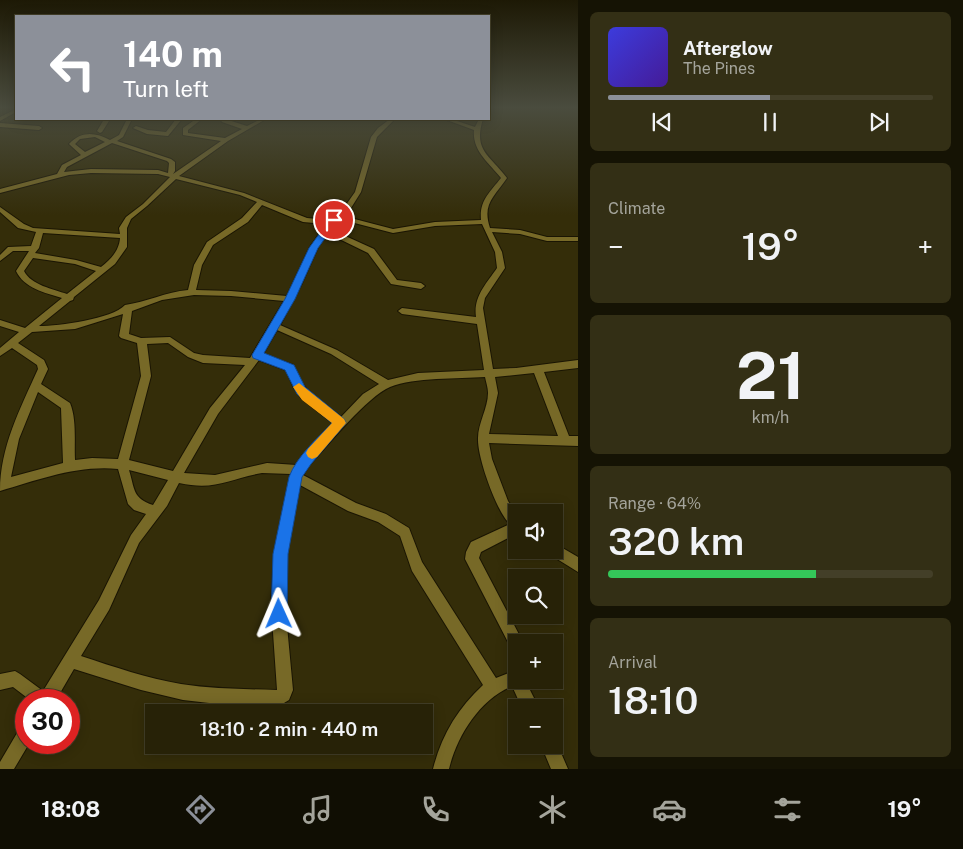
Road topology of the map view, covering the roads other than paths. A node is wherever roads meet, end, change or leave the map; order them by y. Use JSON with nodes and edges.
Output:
{"nodes":[{"id":1,"x":72,"y":144,"type":"edge"},
{"id":2,"x":107,"y":144,"type":"edge"},
{"id":3,"x":117,"y":144,"type":"edge"},
{"id":4,"x":220,"y":144,"type":"edge"},
{"id":5,"x":371,"y":144,"type":"edge"},
{"id":6,"x":479,"y":144,"type":"edge"},
{"id":7,"x":84,"y":155,"type":"junction"},
{"id":8,"x":60,"y":174,"type":"junction"},
{"id":9,"x":173,"y":174,"type":"junction"},
{"id":10,"x":0,"y":191,"type":"edge"},
{"id":11,"x":262,"y":201,"type":"junction"},
{"id":12,"x":0,"y":208,"type":"edge"},
{"id":13,"x":331,"y":223,"type":"junction"},
{"id":14,"x":487,"y":226,"type":"junction"},
{"id":15,"x":40,"y":231,"type":"junction"},
{"id":16,"x":124,"y":236,"type":"junction"},
{"id":17,"x":578,"y":239,"type":"edge"},
{"id":18,"x":33,"y":251,"type":"junction"},
{"id":19,"x":0,"y":259,"type":"edge"},
{"id":20,"x":103,"y":270,"type":"junction"},
{"id":21,"x":421,"y":286,"type":"dead end"},
{"id":22,"x":191,"y":294,"type":"junction"},
{"id":23,"x":70,"y":298,"type":"junction"},
{"id":24,"x":290,"y":299,"type":"junction"},
{"id":25,"x":128,"y":307,"type":"junction"},
{"id":26,"x":402,"y":311,"type":"dead end"},
{"id":27,"x":481,"y":321,"type":"junction"},
{"id":28,"x":0,"y":322,"type":"edge"},
{"id":29,"x":275,"y":326,"type":"junction"},
{"id":30,"x":30,"y":330,"type":"junction"},
{"id":31,"x":141,"y":341,"type":"junction"},
{"id":32,"x":12,"y":344,"type":"junction"},
{"id":33,"x":0,"y":353,"type":"edge"},
{"id":34,"x":255,"y":359,"type":"junction"},
{"id":35,"x":578,"y":364,"type":"edge"},
{"id":36,"x":538,"y":370,"type":"junction"},
{"id":37,"x":488,"y":373,"type":"junction"},
{"id":38,"x":387,"y":384,"type":"junction"},
{"id":39,"x":36,"y":386,"type":"junction"},
{"id":40,"x":340,"y":423,"type":"junction"},
{"id":41,"x":483,"y":438,"type":"junction"},
{"id":42,"x":566,"y":441,"type":"junction"},
{"id":43,"x":578,"y":441,"type":"edge"},
{"id":44,"x":122,"y":464,"type":"junction"},
{"id":45,"x":69,"y":466,"type":"junction"},
{"id":46,"x":297,"y":474,"type":"junction"},
{"id":47,"x":176,"y":477,"type":"junction"},
{"id":48,"x":2,"y":485,"type":"edge"},
{"id":49,"x":156,"y":512,"type":"junction"},
{"id":50,"x":508,"y":512,"type":"edge"},
{"id":51,"x":508,"y":532,"type":"edge"},
{"id":52,"x":563,"y":556,"type":"edge"},
{"id":53,"x":578,"y":565,"type":"edge"},
{"id":54,"x":511,"y":634,"type":"edge"},
{"id":55,"x":72,"y":661,"type":"junction"},
{"id":56,"x":508,"y":681,"type":"edge"},
{"id":57,"x":0,"y":682,"type":"edge"},
{"id":58,"x":493,"y":687,"type":"junction"},
{"id":59,"x":28,"y":689,"type":"edge"},
{"id":60,"x":54,"y":689,"type":"edge"},
{"id":61,"x":15,"y":752,"type":"edge"},
{"id":62,"x":553,"y":754,"type":"edge"},
{"id":63,"x":5,"y":769,"type":"edge"},
{"id":64,"x":441,"y":769,"type":"edge"},
{"id":65,"x":560,"y":769,"type":"edge"}],
"edges":[{"from":1,"to":7,"type":"street"},
{"from":2,"to":7,"type":"street"},
{"from":3,"to":9,"type":"street"},
{"from":4,"to":9,"type":"street"},
{"from":5,"to":13,"type":"street"},
{"from":6,"to":14,"type":"street"},
{"from":7,"to":8,"type":"street"},
{"from":8,"to":9,"type":"street"},
{"from":8,"to":10,"type":"street"},
{"from":9,"to":11,"type":"street"},
{"from":9,"to":16,"type":"street"},
{"from":11,"to":13,"type":"street"},
{"from":11,"to":22,"type":"street"},
{"from":12,"to":15,"type":"street"},
{"from":13,"to":14,"type":"street"},
{"from":13,"to":21,"type":"street"},
{"from":13,"to":24,"type":"street"},
{"from":14,"to":17,"type":"street"},
{"from":14,"to":27,"type":"street"},
{"from":15,"to":16,"type":"street"},
{"from":15,"to":18,"type":"street"},
{"from":16,"to":20,"type":"street"},
{"from":18,"to":19,"type":"street"},
{"from":18,"to":20,"type":"street"},
{"from":18,"to":23,"type":"street"},
{"from":20,"to":23,"type":"street"},
{"from":22,"to":24,"type":"street"},
{"from":22,"to":25,"type":"street"},
{"from":23,"to":30,"type":"street"},
{"from":24,"to":29,"type":"street"},
{"from":25,"to":30,"type":"street"},
{"from":25,"to":31,"type":"street"},
{"from":26,"to":27,"type":"street"},
{"from":27,"to":37,"type":"street"},
{"from":28,"to":30,"type":"street"},
{"from":29,"to":34,"type":"street"},
{"from":29,"to":38,"type":"street"},
{"from":30,"to":32,"type":"street"},
{"from":31,"to":34,"type":"street"},
{"from":31,"to":44,"type":"street"},
{"from":32,"to":33,"type":"street"},
{"from":32,"to":39,"type":"street"},
{"from":34,"to":40,"type":"street"},
{"from":34,"to":47,"type":"street"},
{"from":35,"to":36,"type":"street"},
{"from":36,"to":37,"type":"street"},
{"from":36,"to":42,"type":"street"},
{"from":37,"to":38,"type":"street"},
{"from":37,"to":41,"type":"street"},
{"from":38,"to":40,"type":"street"},
{"from":39,"to":45,"type":"street"},
{"from":39,"to":48,"type":"street"},
{"from":40,"to":46,"type":"street"},
{"from":41,"to":42,"type":"street"},
{"from":41,"to":50,"type":"street"},
{"from":42,"to":43,"type":"street"},
{"from":44,"to":45,"type":"street"},
{"from":44,"to":47,"type":"street"},
{"from":44,"to":49,"type":"street"},
{"from":45,"to":48,"type":"street"},
{"from":46,"to":47,"type":"street"},
{"from":46,"to":55,"type":"street"},
{"from":46,"to":58,"type":"street"},
{"from":47,"to":49,"type":"street"},
{"from":49,"to":55,"type":"street"},
{"from":51,"to":54,"type":"street"},
{"from":52,"to":53,"type":"street"},
{"from":55,"to":60,"type":"street"},
{"from":56,"to":58,"type":"street"},
{"from":57,"to":59,"type":"street"},
{"from":58,"to":64,"type":"street"},
{"from":61,"to":63,"type":"street"},
{"from":62,"to":65,"type":"street"}]}
